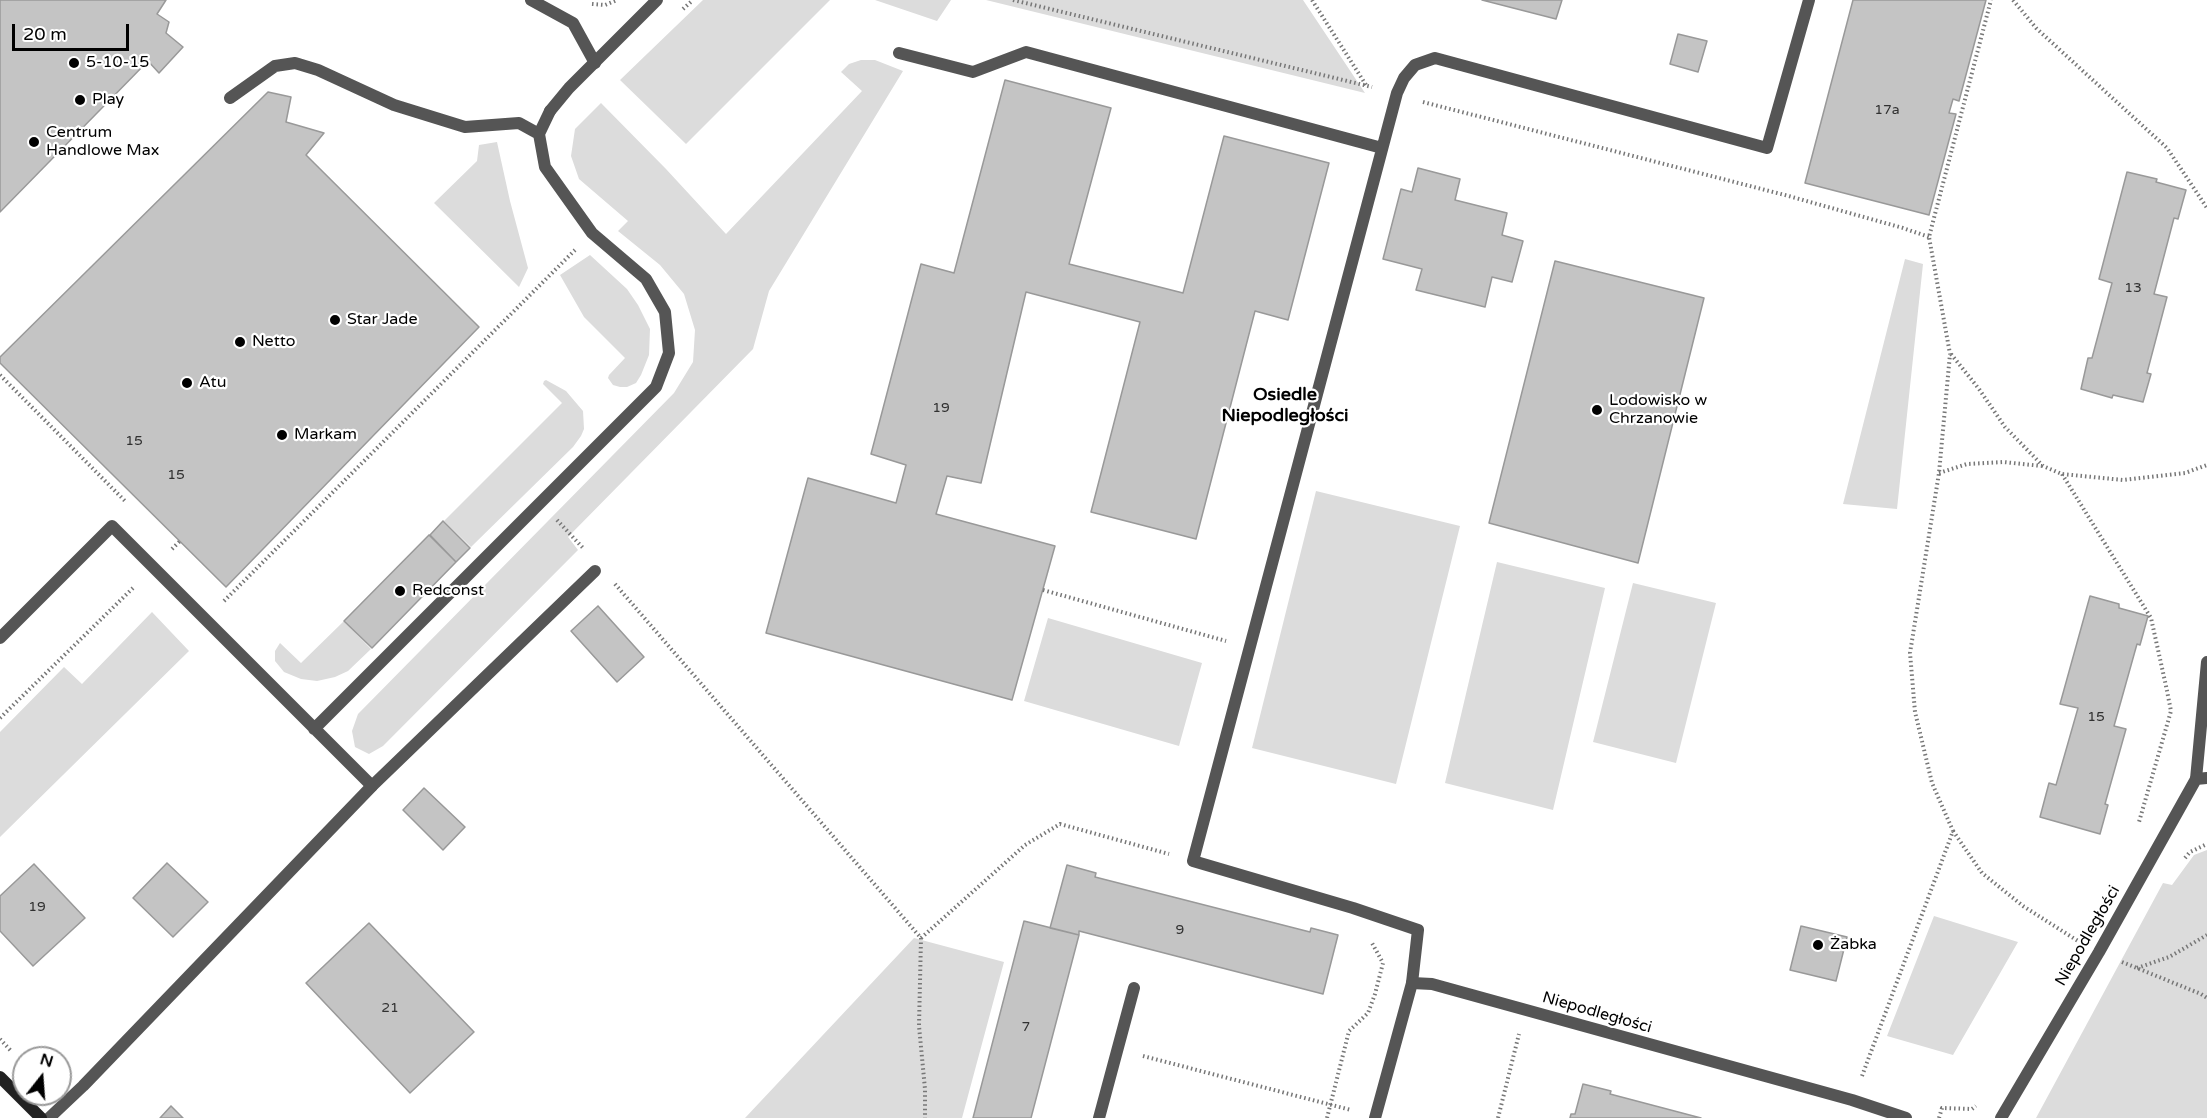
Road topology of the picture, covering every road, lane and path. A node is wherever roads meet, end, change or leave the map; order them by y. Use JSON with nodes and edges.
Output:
{"nodes":[{"id":1,"x":531,"y":0,"type":"edge"},
{"id":2,"x":617,"y":0,"type":"edge"},
{"id":3,"x":657,"y":0,"type":"edge"},
{"id":4,"x":693,"y":0,"type":"edge"},
{"id":5,"x":1013,"y":0,"type":"edge"},
{"id":6,"x":1312,"y":0,"type":"edge"},
{"id":7,"x":1809,"y":0,"type":"edge"},
{"id":8,"x":1991,"y":0,"type":"edge"},
{"id":9,"x":2013,"y":0,"type":"edge"},
{"id":10,"x":590,"y":4,"type":"dead end"},
{"id":11,"x":679,"y":13,"type":"dead end"},
{"id":12,"x":899,"y":53,"type":"dead end"},
{"id":13,"x":596,"y":63,"type":"junction"},
{"id":14,"x":1367,"y":85,"type":"junction"},
{"id":15,"x":1397,"y":93,"type":"junction"},
{"id":16,"x":230,"y":98,"type":"dead end"},
{"id":17,"x":540,"y":134,"type":"junction"},
{"id":18,"x":1382,"y":148,"type":"junction"},
{"id":19,"x":2207,"y":208,"type":"edge"},
{"id":20,"x":1929,"y":237,"type":"junction"},
{"id":21,"x":579,"y":245,"type":"dead end"},
{"id":22,"x":1950,"y":354,"type":"junction"},
{"id":23,"x":0,"y":375,"type":"edge"},
{"id":24,"x":2207,"y":465,"type":"edge"},
{"id":25,"x":2043,"y":466,"type":"junction"},
{"id":26,"x":1939,"y":472,"type":"junction"},
{"id":27,"x":2062,"y":474,"type":"junction"},
{"id":28,"x":541,"y":502,"type":"junction"},
{"id":29,"x":131,"y":507,"type":"dead end"},
{"id":30,"x":180,"y":541,"type":"dead end"},
{"id":31,"x":172,"y":549,"type":"junction"},
{"id":32,"x":180,"y":556,"type":"dead end"},
{"id":33,"x":154,"y":567,"type":"junction"},
{"id":34,"x":597,"y":569,"type":"junction"},
{"id":35,"x":1042,"y":590,"type":"dead end"},
{"id":36,"x":217,"y":594,"type":"dead end"},
{"id":37,"x":0,"y":638,"type":"edge"},
{"id":38,"x":1250,"y":647,"type":"junction"},
{"id":39,"x":2207,"y":662,"type":"edge"},
{"id":40,"x":0,"y":718,"type":"edge"},
{"id":41,"x":314,"y":729,"type":"junction"},
{"id":42,"x":2201,"y":779,"type":"edge"},
{"id":43,"x":372,"y":786,"type":"junction"},
{"id":44,"x":2137,"y":829,"type":"dead end"},
{"id":45,"x":1953,"y":831,"type":"junction"},
{"id":46,"x":1193,"y":861,"type":"junction"},
{"id":47,"x":1353,"y":908,"type":"junction"},
{"id":48,"x":2079,"y":928,"type":"dead end"},
{"id":49,"x":2207,"y":935,"type":"edge"},
{"id":50,"x":921,"y":938,"type":"junction"},
{"id":51,"x":2073,"y":938,"type":"junction"},
{"id":52,"x":2099,"y":952,"type":"junction"},
{"id":53,"x":2136,"y":968,"type":"junction"},
{"id":54,"x":1412,"y":983,"type":"junction"},
{"id":55,"x":1134,"y":988,"type":"dead end"},
{"id":56,"x":2207,"y":998,"type":"edge"},
{"id":57,"x":1519,"y":1033,"type":"dead end"},
{"id":58,"x":1117,"y":1049,"type":"junction"},
{"id":59,"x":0,"y":1077,"type":"edge"},
{"id":60,"x":1860,"y":1081,"type":"dead end"},
{"id":61,"x":1979,"y":1104,"type":"dead end"},
{"id":62,"x":1330,"y":1105,"type":"junction"},
{"id":63,"x":1375,"y":1117,"type":"edge"},
{"id":64,"x":41,"y":1118,"type":"edge"},
{"id":65,"x":49,"y":1118,"type":"edge"},
{"id":66,"x":925,"y":1118,"type":"edge"},
{"id":67,"x":1099,"y":1118,"type":"edge"},
{"id":68,"x":1327,"y":1118,"type":"edge"},
{"id":69,"x":1498,"y":1118,"type":"edge"},
{"id":70,"x":1906,"y":1118,"type":"edge"},
{"id":71,"x":1939,"y":1118,"type":"edge"},
{"id":72,"x":2001,"y":1118,"type":"edge"}],
"edges":[{"from":1,"to":13,"type":"street"},
{"from":2,"to":10,"type":"path"},
{"from":3,"to":13,"type":"street"},
{"from":4,"to":11,"type":"path"},
{"from":5,"to":14,"type":"path"},
{"from":6,"to":14,"type":"path"},
{"from":7,"to":15,"type":"street"},
{"from":8,"to":20,"type":"path"},
{"from":9,"to":19,"type":"path"},
{"from":12,"to":18,"type":"street"},
{"from":13,"to":17,"type":"street"},
{"from":14,"to":15,"type":"path"},
{"from":15,"to":18,"type":"street"},
{"from":15,"to":20,"type":"path"},
{"from":16,"to":17,"type":"street"},
{"from":17,"to":28,"type":"street"},
{"from":18,"to":38,"type":"street"},
{"from":20,"to":22,"type":"path"},
{"from":21,"to":36,"type":"path"},
{"from":22,"to":25,"type":"path"},
{"from":22,"to":26,"type":"path"},
{"from":23,"to":29,"type":"path"},
{"from":24,"to":27,"type":"path"},
{"from":25,"to":26,"type":"path"},
{"from":25,"to":27,"type":"path"},
{"from":26,"to":45,"type":"path"},
{"from":27,"to":44,"type":"path"},
{"from":28,"to":34,"type":"path"},
{"from":28,"to":41,"type":"street"},
{"from":30,"to":31,"type":"path"},
{"from":31,"to":32,"type":"path"},
{"from":31,"to":33,"type":"path"},
{"from":33,"to":37,"type":"street"},
{"from":33,"to":40,"type":"path"},
{"from":33,"to":41,"type":"street"},
{"from":34,"to":43,"type":"street"},
{"from":34,"to":50,"type":"path"},
{"from":35,"to":38,"type":"path"},
{"from":38,"to":46,"type":"street"},
{"from":39,"to":42,"type":"street"},
{"from":41,"to":43,"type":"street"},
{"from":42,"to":52,"type":"street","name":"Niepodległości"},
{"from":43,"to":65,"type":"street"},
{"from":45,"to":51,"type":"path"},
{"from":45,"to":60,"type":"path"},
{"from":46,"to":47,"type":"street"},
{"from":46,"to":50,"type":"path"},
{"from":47,"to":54,"type":"street"},
{"from":47,"to":62,"type":"path"},
{"from":48,"to":51,"type":"path"},
{"from":49,"to":53,"type":"path"},
{"from":50,"to":66,"type":"path"},
{"from":51,"to":52,"type":"path"},
{"from":52,"to":53,"type":"path"},
{"from":52,"to":72,"type":"street","name":"Niepodległości"},
{"from":53,"to":56,"type":"path"},
{"from":54,"to":63,"type":"street"},
{"from":54,"to":70,"type":"street","name":"Niepodległości"},
{"from":55,"to":58,"type":"street"},
{"from":57,"to":69,"type":"path"},
{"from":58,"to":62,"type":"path"},
{"from":58,"to":67,"type":"street"},
{"from":59,"to":64,"type":"street"},
{"from":61,"to":71,"type":"path"},
{"from":62,"to":63,"type":"path"},
{"from":62,"to":68,"type":"path"}]}
